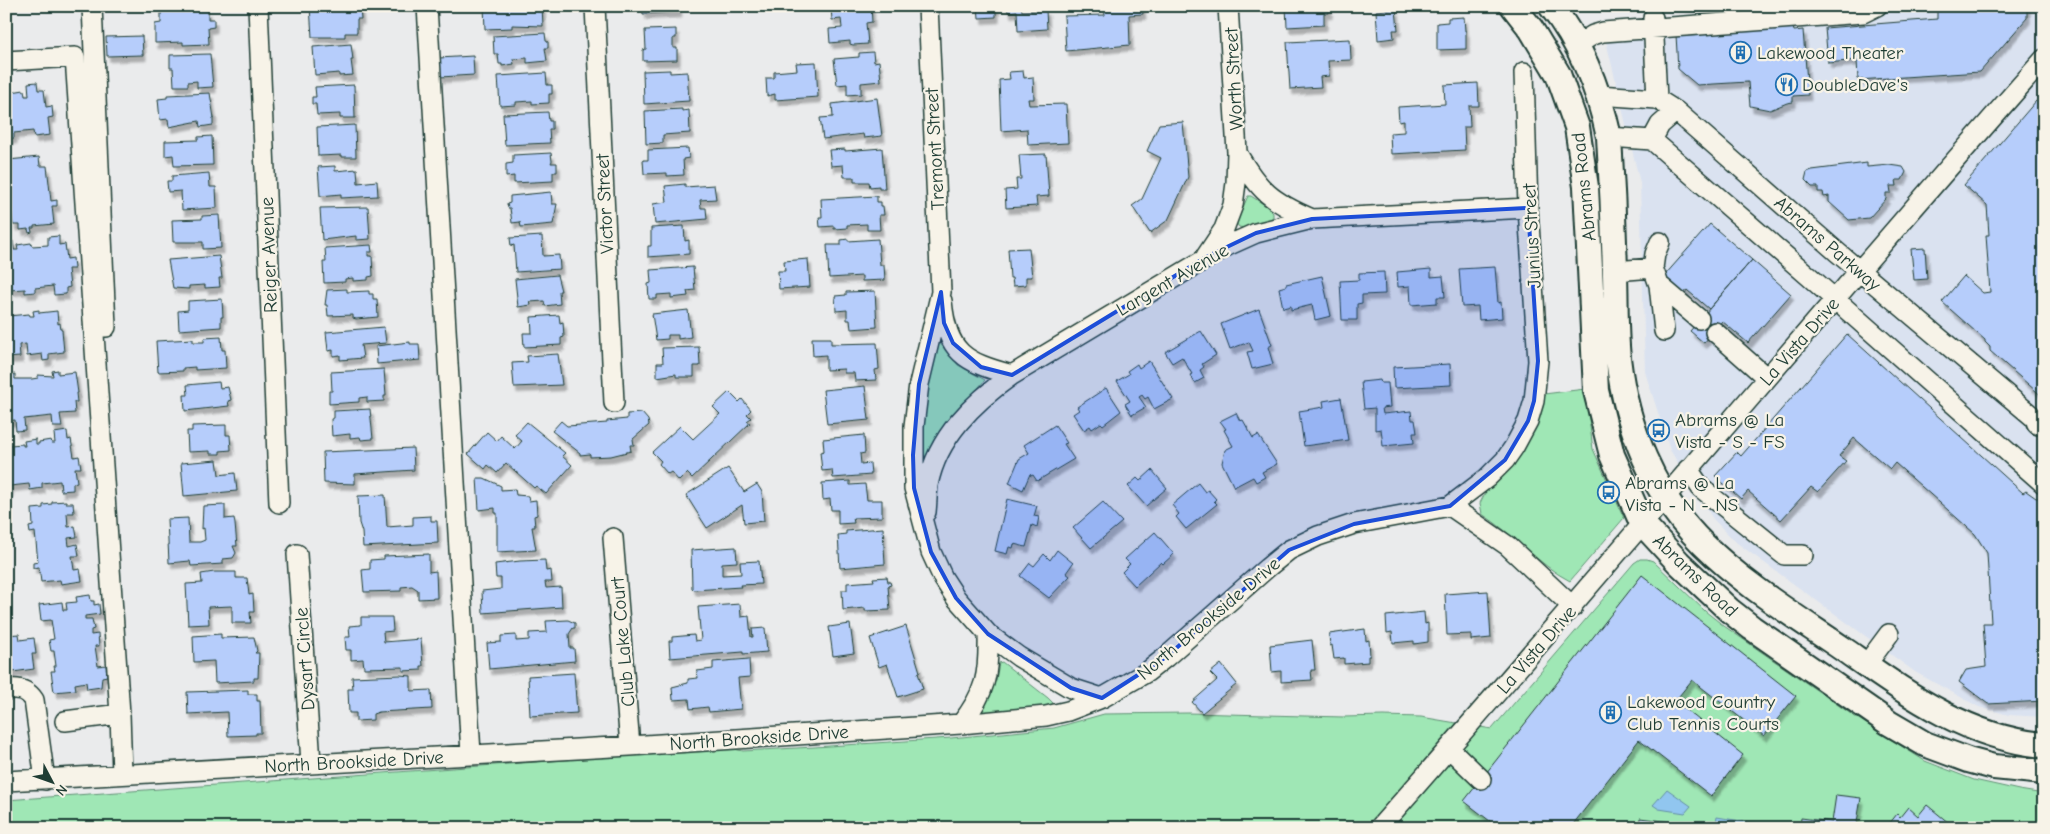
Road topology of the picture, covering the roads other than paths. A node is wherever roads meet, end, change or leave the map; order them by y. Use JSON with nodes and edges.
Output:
{"nodes":[{"id":1,"x":92,"y":6,"type":"edge"},
{"id":2,"x":258,"y":6,"type":"edge"},
{"id":3,"x":427,"y":6,"type":"edge"},
{"id":4,"x":595,"y":6,"type":"edge"},
{"id":5,"x":928,"y":6,"type":"edge"},
{"id":6,"x":1228,"y":6,"type":"edge"},
{"id":7,"x":1513,"y":6,"type":"edge"},
{"id":8,"x":1526,"y":6,"type":"edge"},
{"id":9,"x":1551,"y":6,"type":"edge"},
{"id":10,"x":1877,"y":6,"type":"edge"},
{"id":11,"x":1680,"y":15,"type":"dead end"},
{"id":12,"x":1649,"y":22,"type":"junction"},
{"id":13,"x":1576,"y":45,"type":"junction"},
{"id":14,"x":2044,"y":60,"type":"edge"},
{"id":15,"x":6,"y":61,"type":"edge"},
{"id":16,"x":1524,"y":72,"type":"dead end"},
{"id":17,"x":1598,"y":95,"type":"junction"},
{"id":18,"x":1657,"y":99,"type":"junction"},
{"id":19,"x":1676,"y":111,"type":"junction"},
{"id":20,"x":1609,"y":137,"type":"junction"},
{"id":21,"x":1652,"y":140,"type":"junction"},
{"id":22,"x":1237,"y":152,"type":"junction"},
{"id":23,"x":1528,"y":208,"type":"junction"},
{"id":24,"x":1312,"y":219,"type":"junction"},
{"id":25,"x":1660,"y":242,"type":"dead end"},
{"id":26,"x":1206,"y":257,"type":"junction"},
{"id":27,"x":1615,"y":271,"type":"junction"},
{"id":28,"x":1860,"y":271,"type":"junction"},
{"id":29,"x":1656,"y":277,"type":"junction"},
{"id":30,"x":941,"y":292,"type":"junction"},
{"id":31,"x":1836,"y":300,"type":"junction"},
{"id":32,"x":1699,"y":319,"type":"dead end"},
{"id":33,"x":1664,"y":331,"type":"dead end"},
{"id":34,"x":1714,"y":332,"type":"dead end"},
{"id":35,"x":1012,"y":375,"type":"junction"},
{"id":36,"x":1767,"y":378,"type":"junction"},
{"id":37,"x":1534,"y":400,"type":"joint"},
{"id":38,"x":614,"y":403,"type":"dead end"},
{"id":39,"x":2042,"y":424,"type":"edge"},
{"id":40,"x":111,"y":426,"type":"dead end"},
{"id":41,"x":1688,"y":469,"type":"junction"},
{"id":42,"x":2040,"y":476,"type":"edge"},
{"id":43,"x":1665,"y":496,"type":"junction"},
{"id":44,"x":279,"y":503,"type":"dead end"},
{"id":45,"x":1450,"y":506,"type":"junction"},
{"id":46,"x":1642,"y":523,"type":"junction"},
{"id":47,"x":924,"y":526,"type":"junction"},
{"id":48,"x":613,"y":538,"type":"dead end"},
{"id":49,"x":297,"y":554,"type":"dead end"},
{"id":50,"x":1803,"y":555,"type":"dead end"},
{"id":51,"x":1573,"y":606,"type":"junction"},
{"id":52,"x":988,"y":634,"type":"junction"},
{"id":53,"x":1889,"y":634,"type":"dead end"},
{"id":54,"x":1866,"y":665,"type":"junction"},
{"id":55,"x":6,"y":690,"type":"edge"},
{"id":56,"x":1845,"y":694,"type":"junction"},
{"id":57,"x":1102,"y":698,"type":"junction"},
{"id":58,"x":120,"y":714,"type":"junction"},
{"id":59,"x":65,"y":720,"type":"dead end"},
{"id":60,"x":961,"y":724,"type":"junction"},
{"id":61,"x":2044,"y":745,"type":"edge"},
{"id":62,"x":630,"y":746,"type":"junction"},
{"id":63,"x":1449,"y":748,"type":"junction"},
{"id":64,"x":471,"y":754,"type":"junction"},
{"id":65,"x":311,"y":763,"type":"junction"},
{"id":66,"x":2044,"y":772,"type":"edge"},
{"id":67,"x":122,"y":774,"type":"junction"},
{"id":68,"x":1481,"y":779,"type":"dead end"},
{"id":69,"x":45,"y":780,"type":"junction"},
{"id":70,"x":6,"y":781,"type":"edge"},
{"id":71,"x":1379,"y":828,"type":"edge"}],
"edges":[{"from":1,"to":40,"type":"street"},
{"from":2,"to":44,"type":"street","name":"Reiger Avenue"},
{"from":3,"to":64,"type":"street"},
{"from":4,"to":38,"type":"street","name":"Victor Street"},
{"from":5,"to":30,"type":"street","name":"Tremont Street"},
{"from":6,"to":22,"type":"street","name":"Worth Street"},
{"from":7,"to":46,"type":"main road","name":"Abrams Road"},
{"from":8,"to":20,"type":"main road"},
{"from":9,"to":13,"type":"main road","name":"Abrams Road"},
{"from":10,"to":12,"type":"street"},
{"from":11,"to":12,"type":"street"},
{"from":12,"to":13,"type":"street"},
{"from":12,"to":18,"type":"street"},
{"from":13,"to":17,"type":"main road","name":"Abrams Road"},
{"from":14,"to":28,"type":"street","name":"La Vista Drive"},
{"from":15,"to":58,"type":"street"},
{"from":16,"to":23,"type":"street","name":"Junius Street"},
{"from":17,"to":18,"type":"street","name":"Abrams Parkway"},
{"from":17,"to":20,"type":"main road","name":"Abrams Road"},
{"from":18,"to":19,"type":"street","name":"Abrams Parkway"},
{"from":19,"to":21,"type":"street"},
{"from":19,"to":28,"type":"street","name":"Abrams Parkway"},
{"from":20,"to":21,"type":"street"},
{"from":20,"to":27,"type":"main road","name":"Abrams Road"},
{"from":21,"to":31,"type":"street","name":"Abrams Parkway"},
{"from":22,"to":24,"type":"street","name":"Worth Street"},
{"from":22,"to":26,"type":"street","name":"Worth Street"},
{"from":23,"to":24,"type":"street","name":"Largent Avenue"},
{"from":23,"to":37,"type":"street","name":"Junius Street"},
{"from":24,"to":26,"type":"street","name":"Largent Avenue"},
{"from":25,"to":29,"type":"street"},
{"from":26,"to":35,"type":"street","name":"Largent Avenue"},
{"from":27,"to":29,"type":"street"},
{"from":27,"to":43,"type":"main road","name":"Abrams Road"},
{"from":28,"to":31,"type":"street","name":"La Vista Drive"},
{"from":28,"to":39,"type":"street","name":"Abrams Parkway"},
{"from":29,"to":32,"type":"street"},
{"from":29,"to":33,"type":"street"},
{"from":30,"to":35,"type":"street","name":"Tremont Street"},
{"from":30,"to":47,"type":"street","name":"Tremont Street"},
{"from":31,"to":36,"type":"street","name":"La Vista Drive"},
{"from":31,"to":42,"type":"street","name":"Abrams Parkway"},
{"from":34,"to":36,"type":"street"},
{"from":35,"to":47,"type":"street","name":"Largent Avenue"},
{"from":36,"to":41,"type":"street","name":"La Vista Drive"},
{"from":37,"to":45,"type":"street","name":"North Brookside Drive"},
{"from":41,"to":43,"type":"street","name":"La Vista Drive"},
{"from":41,"to":50,"type":"street"},
{"from":43,"to":46,"type":"street","name":"La Vista Drive"},
{"from":43,"to":54,"type":"main road","name":"Abrams Road"},
{"from":45,"to":51,"type":"street"},
{"from":45,"to":57,"type":"street","name":"North Brookside Drive"},
{"from":46,"to":51,"type":"street","name":"La Vista Drive"},
{"from":46,"to":56,"type":"main road","name":"Abrams Road"},
{"from":47,"to":52,"type":"street","name":"Tremont Street"},
{"from":48,"to":62,"type":"street","name":"Club Lake Court"},
{"from":49,"to":65,"type":"street","name":"Dysart Circle"},
{"from":51,"to":63,"type":"street","name":"La Vista Drive"},
{"from":52,"to":57,"type":"street","name":"Tremont Street"},
{"from":52,"to":60,"type":"street"},
{"from":53,"to":54,"type":"street"},
{"from":54,"to":56,"type":"main road"},
{"from":54,"to":61,"type":"main road","name":"Abrams Road"},
{"from":55,"to":69,"type":"street"},
{"from":56,"to":66,"type":"main road","name":"Abrams Road"},
{"from":57,"to":60,"type":"street","name":"North Brookside Drive"},
{"from":58,"to":59,"type":"street"},
{"from":58,"to":67,"type":"street"},
{"from":60,"to":62,"type":"street","name":"North Brookside Drive"},
{"from":62,"to":64,"type":"street","name":"North Brookside Drive"},
{"from":63,"to":68,"type":"street"},
{"from":63,"to":71,"type":"street","name":"La Vista Drive"},
{"from":64,"to":65,"type":"street","name":"North Brookside Drive"},
{"from":65,"to":67,"type":"street","name":"North Brookside Drive"},
{"from":67,"to":69,"type":"street","name":"North Brookside Drive"},
{"from":69,"to":70,"type":"street","name":"North Brookside Drive"}]}
